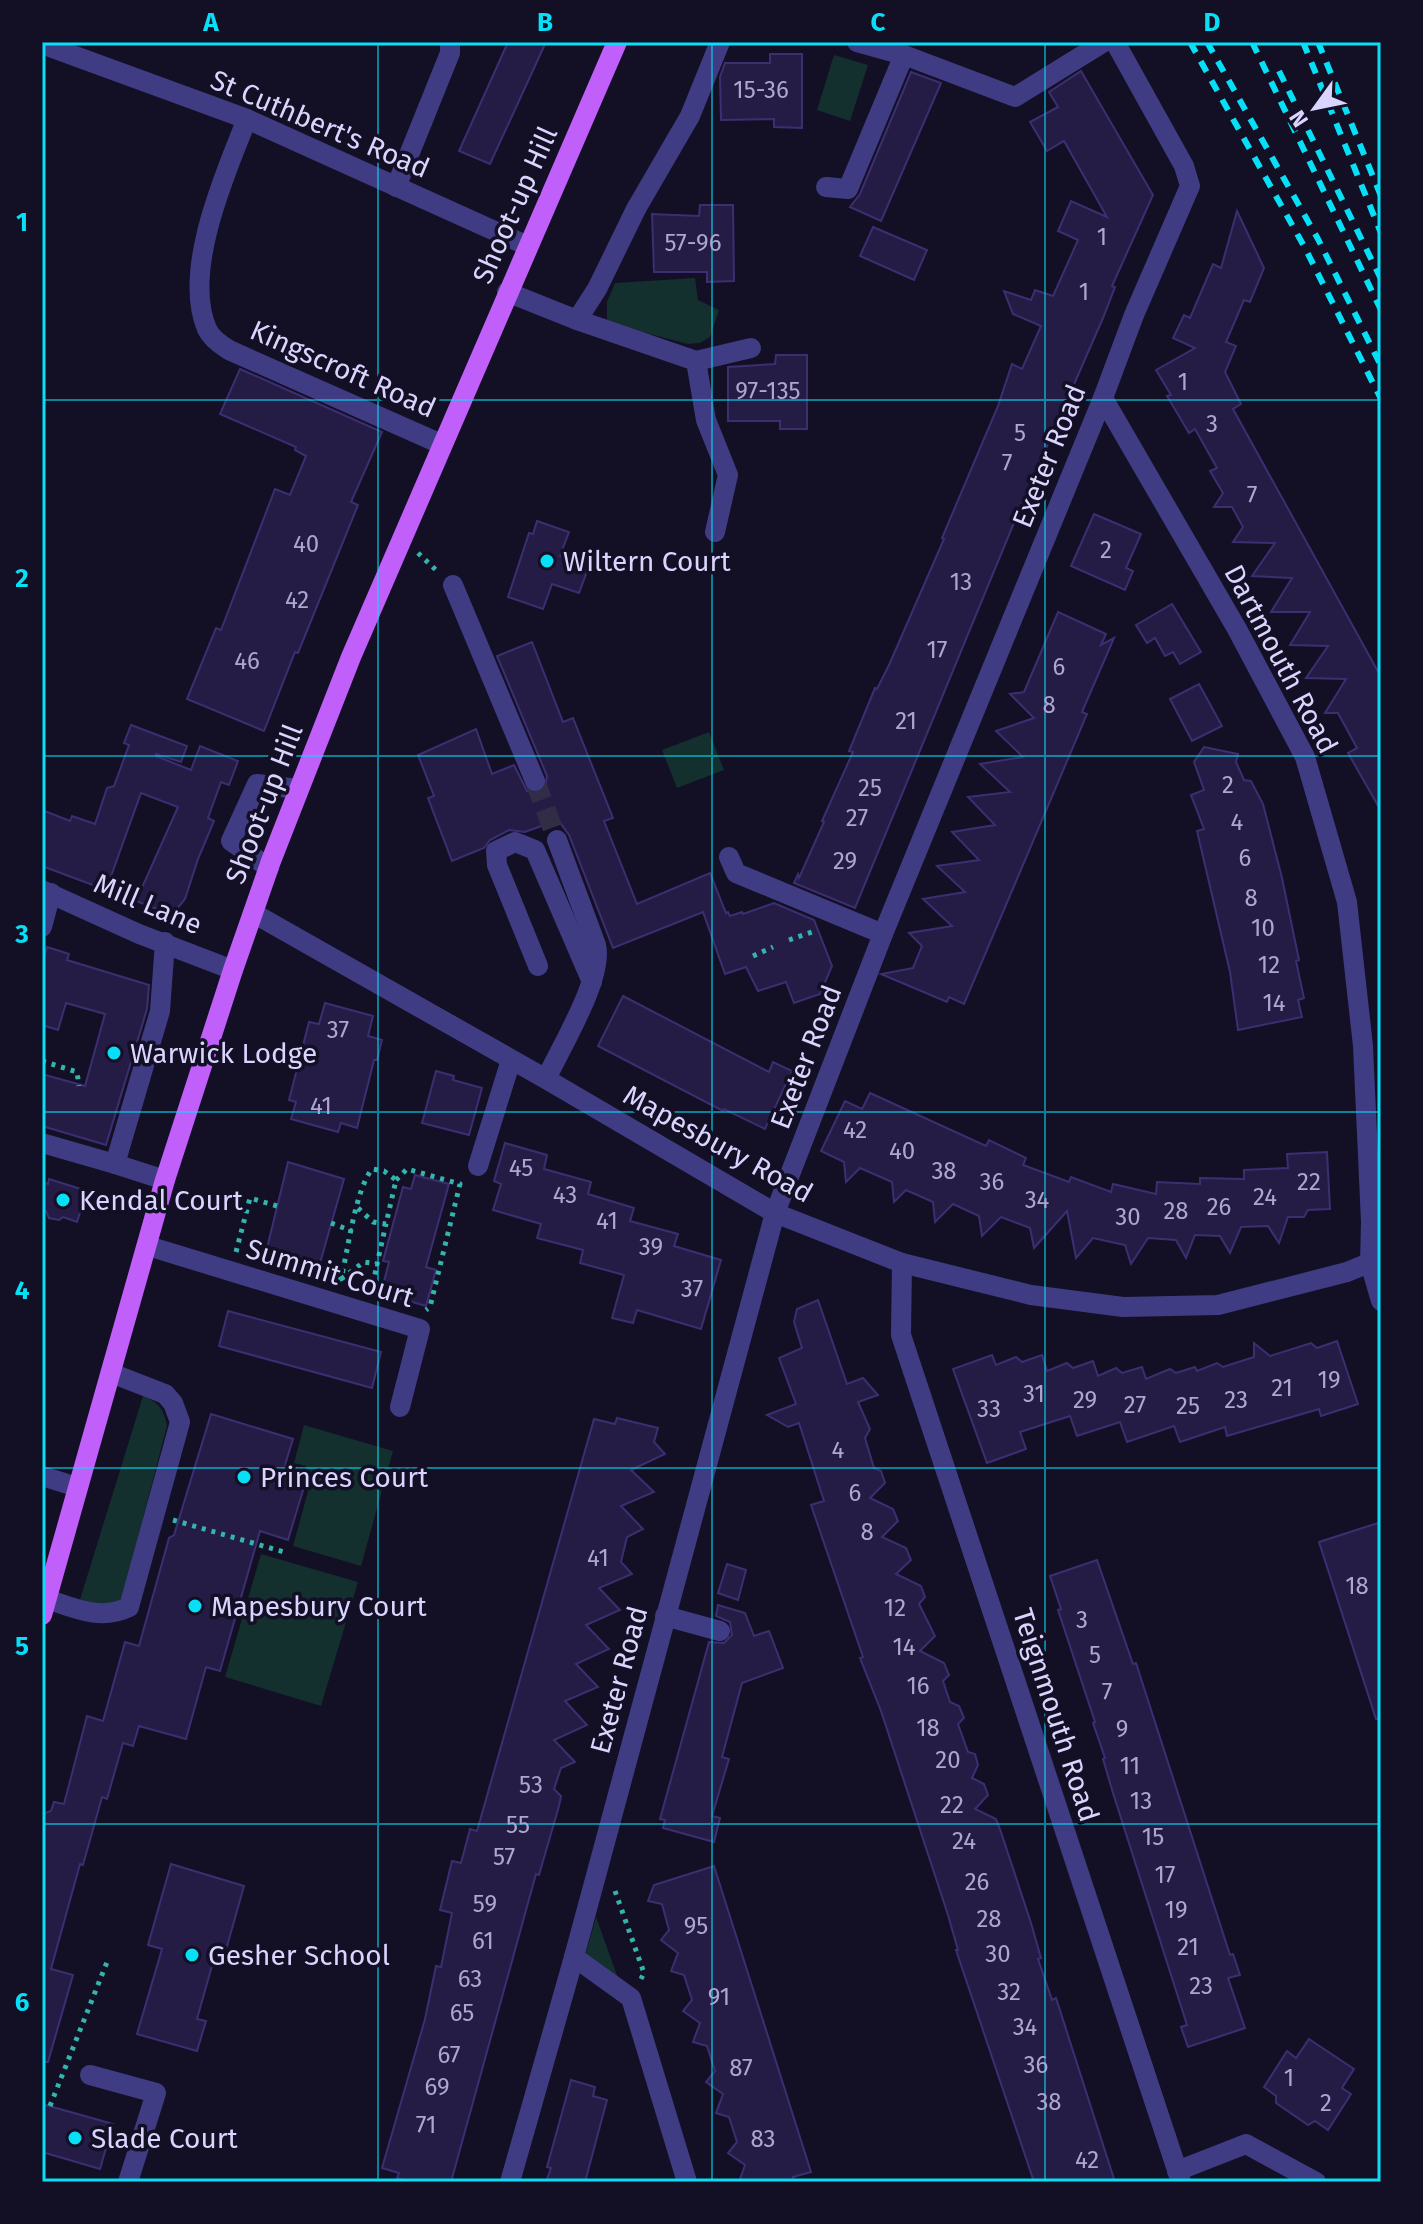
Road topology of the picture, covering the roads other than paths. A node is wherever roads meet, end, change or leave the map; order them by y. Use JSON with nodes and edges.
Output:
{"nodes":[{"id":1,"x":450,"y":42,"type":"edge"},
{"id":2,"x":617,"y":42,"type":"edge"},
{"id":3,"x":720,"y":42,"type":"edge"},
{"id":4,"x":857,"y":42,"type":"edge"},
{"id":5,"x":1104,"y":42,"type":"edge"},
{"id":6,"x":1115,"y":42,"type":"edge"},
{"id":7,"x":42,"y":44,"type":"edge"},
{"id":8,"x":904,"y":55,"type":"junction"},
{"id":9,"x":247,"y":119,"type":"junction"},
{"id":10,"x":396,"y":187,"type":"junction"},
{"id":11,"x":826,"y":187,"type":"dead end"},
{"id":12,"x":528,"y":246,"type":"junction"},
{"id":13,"x":507,"y":292,"type":"junction"},
{"id":14,"x":577,"y":320,"type":"junction"},
{"id":15,"x":751,"y":348,"type":"dead end"},
{"id":16,"x":696,"y":361,"type":"junction"},
{"id":17,"x":1103,"y":398,"type":"junction"},
{"id":18,"x":441,"y":444,"type":"junction"},
{"id":19,"x":715,"y":532,"type":"dead end"},
{"id":20,"x":453,"y":585,"type":"road end"},
{"id":21,"x":535,"y":781,"type":"tunnel mouth"},
{"id":22,"x":298,"y":789,"type":"junction"},
{"id":23,"x":557,"y":840,"type":"tunnel mouth"},
{"id":24,"x":729,"y":857,"type":"dead end"},
{"id":25,"x":269,"y":868,"type":"junction"},
{"id":26,"x":47,"y":892,"type":"edge"},
{"id":27,"x":253,"y":913,"type":"junction"},
{"id":28,"x":42,"y":927,"type":"edge"},
{"id":29,"x":883,"y":934,"type":"junction"},
{"id":30,"x":165,"y":942,"type":"junction"},
{"id":31,"x":538,"y":966,"type":"dead end"},
{"id":32,"x":233,"y":970,"type":"junction"},
{"id":33,"x":592,"y":982,"type":"junction"},
{"id":34,"x":511,"y":1060,"type":"junction"},
{"id":35,"x":546,"y":1079,"type":"junction"},
{"id":36,"x":42,"y":1143,"type":"edge"},
{"id":37,"x":115,"y":1164,"type":"junction"},
{"id":38,"x":478,"y":1166,"type":"dead end"},
{"id":39,"x":165,"y":1180,"type":"junction"},
{"id":40,"x":775,"y":1213,"type":"junction"},
{"id":41,"x":148,"y":1246,"type":"junction"},
{"id":42,"x":1376,"y":1260,"type":"edge"},
{"id":43,"x":902,"y":1263,"type":"junction"},
{"id":44,"x":1381,"y":1301,"type":"edge"},
{"id":45,"x":111,"y":1373,"type":"junction"},
{"id":46,"x":400,"y":1407,"type":"dead end"},
{"id":47,"x":42,"y":1476,"type":"edge"},
{"id":48,"x":77,"y":1487,"type":"junction"},
{"id":49,"x":44,"y":1607,"type":"edge"},
{"id":50,"x":665,"y":1616,"type":"junction"},
{"id":51,"x":720,"y":1631,"type":"dead end"},
{"id":52,"x":574,"y":1957,"type":"junction"},
{"id":53,"x":90,"y":2075,"type":"dead end"},
{"id":54,"x":1179,"y":2177,"type":"edge"},
{"id":55,"x":128,"y":2182,"type":"edge"},
{"id":56,"x":510,"y":2182,"type":"edge"},
{"id":57,"x":687,"y":2182,"type":"edge"},
{"id":58,"x":1316,"y":2182,"type":"edge"}],
"edges":[{"from":1,"to":10,"type":"street"},
{"from":2,"to":12,"type":"main road","name":"Shoot-up Hill"},
{"from":3,"to":14,"type":"street"},
{"from":4,"to":8,"type":"street"},
{"from":5,"to":8,"type":"street"},
{"from":6,"to":17,"type":"street","name":"Exeter Road"},
{"from":7,"to":9,"type":"street","name":"St Cuthbert's Road"},
{"from":8,"to":11,"type":"street"},
{"from":9,"to":10,"type":"street","name":"St Cuthbert's Road"},
{"from":9,"to":18,"type":"street","name":"Kingscroft Road"},
{"from":10,"to":12,"type":"street","name":"St Cuthbert's Road"},
{"from":12,"to":13,"type":"main road","name":"Shoot-up Hill"},
{"from":13,"to":14,"type":"street"},
{"from":13,"to":18,"type":"main road","name":"Shoot-up Hill"},
{"from":14,"to":16,"type":"street"},
{"from":15,"to":16,"type":"street"},
{"from":16,"to":19,"type":"street"},
{"from":17,"to":29,"type":"street","name":"Exeter Road"},
{"from":17,"to":42,"type":"street","name":"Dartmouth Road"},
{"from":18,"to":22,"type":"main road","name":"Shoot-up Hill"},
{"from":20,"to":21,"type":"street"},
{"from":22,"to":25,"type":"main road","name":"Shoot-up Hill"},
{"from":22,"to":25,"type":"street"},
{"from":23,"to":33,"type":"street"},
{"from":24,"to":29,"type":"street"},
{"from":25,"to":27,"type":"main road","name":"Shoot-up Hill"},
{"from":26,"to":28,"type":"street"},
{"from":26,"to":30,"type":"street","name":"Mill Lane"},
{"from":27,"to":32,"type":"main road","name":"Shoot-up Hill"},
{"from":27,"to":34,"type":"street","name":"Mapesbury Road"},
{"from":29,"to":40,"type":"street","name":"Exeter Road"},
{"from":30,"to":32,"type":"street","name":"Mill Lane"},
{"from":30,"to":37,"type":"street"},
{"from":31,"to":33,"type":"street"},
{"from":32,"to":39,"type":"main road","name":"Shoot-up Hill"},
{"from":33,"to":35,"type":"street"},
{"from":34,"to":35,"type":"street","name":"Mapesbury Road"},
{"from":34,"to":38,"type":"street"},
{"from":35,"to":40,"type":"street","name":"Mapesbury Road"},
{"from":36,"to":37,"type":"street"},
{"from":37,"to":39,"type":"street"},
{"from":39,"to":41,"type":"main road","name":"Shoot-up Hill"},
{"from":40,"to":43,"type":"street","name":"Mapesbury Road"},
{"from":40,"to":50,"type":"street","name":"Exeter Road"},
{"from":41,"to":45,"type":"main road","name":"Shoot-up Hill"},
{"from":41,"to":46,"type":"street","name":"Summit Court"},
{"from":42,"to":43,"type":"street","name":"Mapesbury Road"},
{"from":42,"to":44,"type":"street","name":"Dartmouth Road"},
{"from":43,"to":54,"type":"street","name":"Teignmouth Road"},
{"from":45,"to":48,"type":"main road","name":"Shoot-up Hill"},
{"from":45,"to":49,"type":"street"},
{"from":47,"to":48,"type":"street"},
{"from":48,"to":49,"type":"main road","name":"Shoot-up Hill"},
{"from":50,"to":51,"type":"street"},
{"from":50,"to":52,"type":"street","name":"Exeter Road"},
{"from":52,"to":56,"type":"street","name":"Exeter Road"},
{"from":52,"to":57,"type":"street"},
{"from":53,"to":55,"type":"street"},
{"from":54,"to":58,"type":"street"}]}
